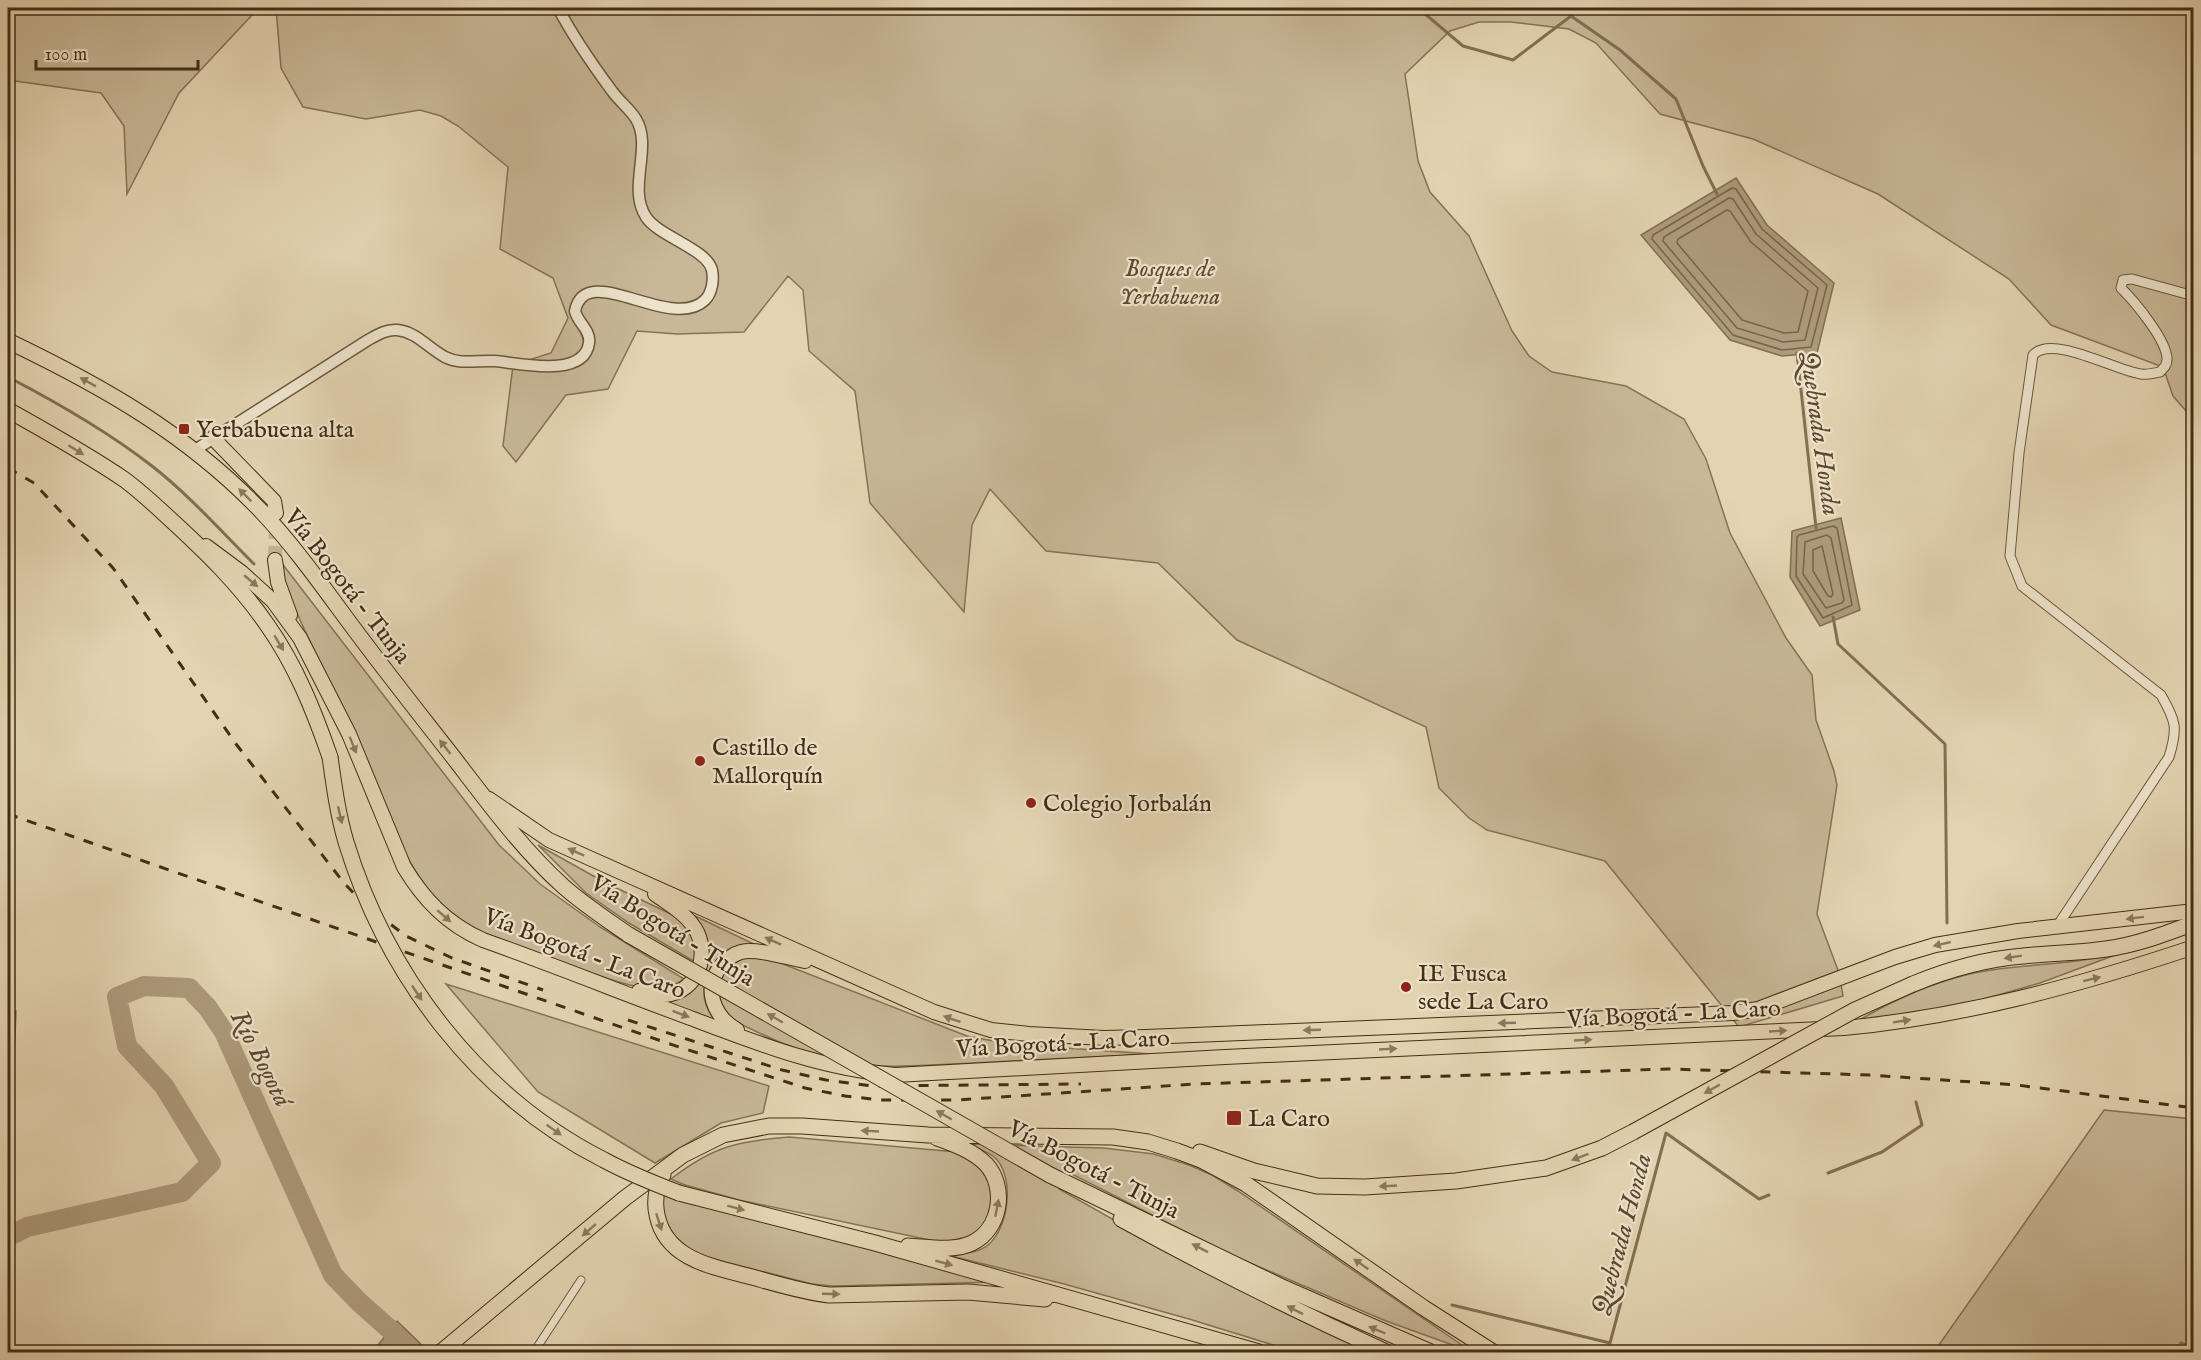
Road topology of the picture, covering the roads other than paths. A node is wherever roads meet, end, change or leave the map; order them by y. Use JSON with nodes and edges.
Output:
{"nodes":[{"id":1,"x":558,"y":8,"type":"edge"},
{"id":2,"x":2193,"y":296,"type":"edge"},
{"id":3,"x":8,"y":341,"type":"edge"},
{"id":4,"x":8,"y":410,"type":"edge"},
{"id":5,"x":213,"y":438,"type":"junction"},
{"id":6,"x":195,"y":450,"type":"junction"},
{"id":7,"x":276,"y":513,"type":"tunnel mouth"},
{"id":8,"x":172,"y":520,"type":"junction"},
{"id":9,"x":275,"y":560,"type":"tunnel mouth"},
{"id":10,"x":308,"y":651,"type":"junction"},
{"id":11,"x":480,"y":793,"type":"junction"},
{"id":12,"x":628,"y":875,"type":"junction"},
{"id":13,"x":2193,"y":911,"type":"edge"},
{"id":14,"x":2193,"y":924,"type":"edge"},
{"id":15,"x":2056,"y":928,"type":"junction"},
{"id":16,"x":2193,"y":947,"type":"edge"},
{"id":17,"x":546,"y":962,"type":"junction"},
{"id":18,"x":825,"y":964,"type":"junction"},
{"id":19,"x":769,"y":1047,"type":"junction"},
{"id":20,"x":928,"y":1135,"type":"junction"},
{"id":21,"x":1148,"y":1142,"type":"junction"},
{"id":22,"x":667,"y":1167,"type":"junction"},
{"id":23,"x":1050,"y":1175,"type":"junction"},
{"id":24,"x":875,"y":1244,"type":"junction"},
{"id":25,"x":581,"y":1280,"type":"dead end"},
{"id":26,"x":1142,"y":1320,"type":"junction"},
{"id":27,"x":441,"y":1353,"type":"edge"},
{"id":28,"x":534,"y":1353,"type":"edge"},
{"id":29,"x":1259,"y":1353,"type":"edge"},
{"id":30,"x":1386,"y":1353,"type":"edge"},
{"id":31,"x":1431,"y":1353,"type":"edge"},
{"id":32,"x":1493,"y":1353,"type":"edge"}],
"edges":[{"from":1,"to":5,"type":"street"},
{"from":2,"to":15,"type":"street"},
{"from":6,"to":3,"type":"highway","name":"Vía Bogotá - Tunja","one_way":true},
{"from":4,"to":8,"type":"highway","one_way":true},
{"from":5,"to":6,"type":"street"},
{"from":5,"to":7,"type":"main road"},
{"from":11,"to":6,"type":"highway","name":"Vía Bogotá - Tunja","one_way":true},
{"from":8,"to":10,"type":"main road","name":"Vía Bogotá - La Caro","one_way":true},
{"from":8,"to":24,"type":"highway","one_way":true,"bridge":true},
{"from":9,"to":10,"type":"main road"},
{"from":10,"to":17,"type":"main road","name":"Vía Bogotá - La Caro","one_way":true},
{"from":12,"to":11,"type":"main road","name":"Vía Bogotá - La Caro","one_way":true},
{"from":23,"to":11,"type":"highway","name":"Vía Bogotá - Tunja","one_way":true,"bridge":true},
{"from":12,"to":17,"type":"main road"},
{"from":18,"to":12,"type":"main road","name":"Vía Bogotá - La Caro","one_way":true},
{"from":13,"to":15,"type":"main road","name":"Vía Bogotá - La Caro","one_way":true},
{"from":14,"to":21,"type":"highway","one_way":true,"bridge":true},
{"from":15,"to":18,"type":"main road","name":"Vía Bogotá - La Caro","one_way":true},
{"from":19,"to":16,"type":"main road","name":"Vía Bogotá - La Caro","one_way":true},
{"from":17,"to":19,"type":"main road","name":"Vía Bogotá - La Caro","one_way":true},
{"from":18,"to":19,"type":"main road"},
{"from":20,"to":21,"type":"highway"},
{"from":20,"to":22,"type":"highway","one_way":true},
{"from":24,"to":20,"type":"highway","one_way":true},
{"from":32,"to":21,"type":"highway","one_way":true},
{"from":22,"to":26,"type":"highway","one_way":true},
{"from":22,"to":27,"type":"highway","one_way":true},
{"from":30,"to":23,"type":"highway","one_way":true},
{"from":31,"to":23,"type":"highway","name":"Vía Bogotá - Tunja","one_way":true},
{"from":24,"to":26,"type":"highway","one_way":true},
{"from":25,"to":28,"type":"street"},
{"from":26,"to":29,"type":"highway"}]}
